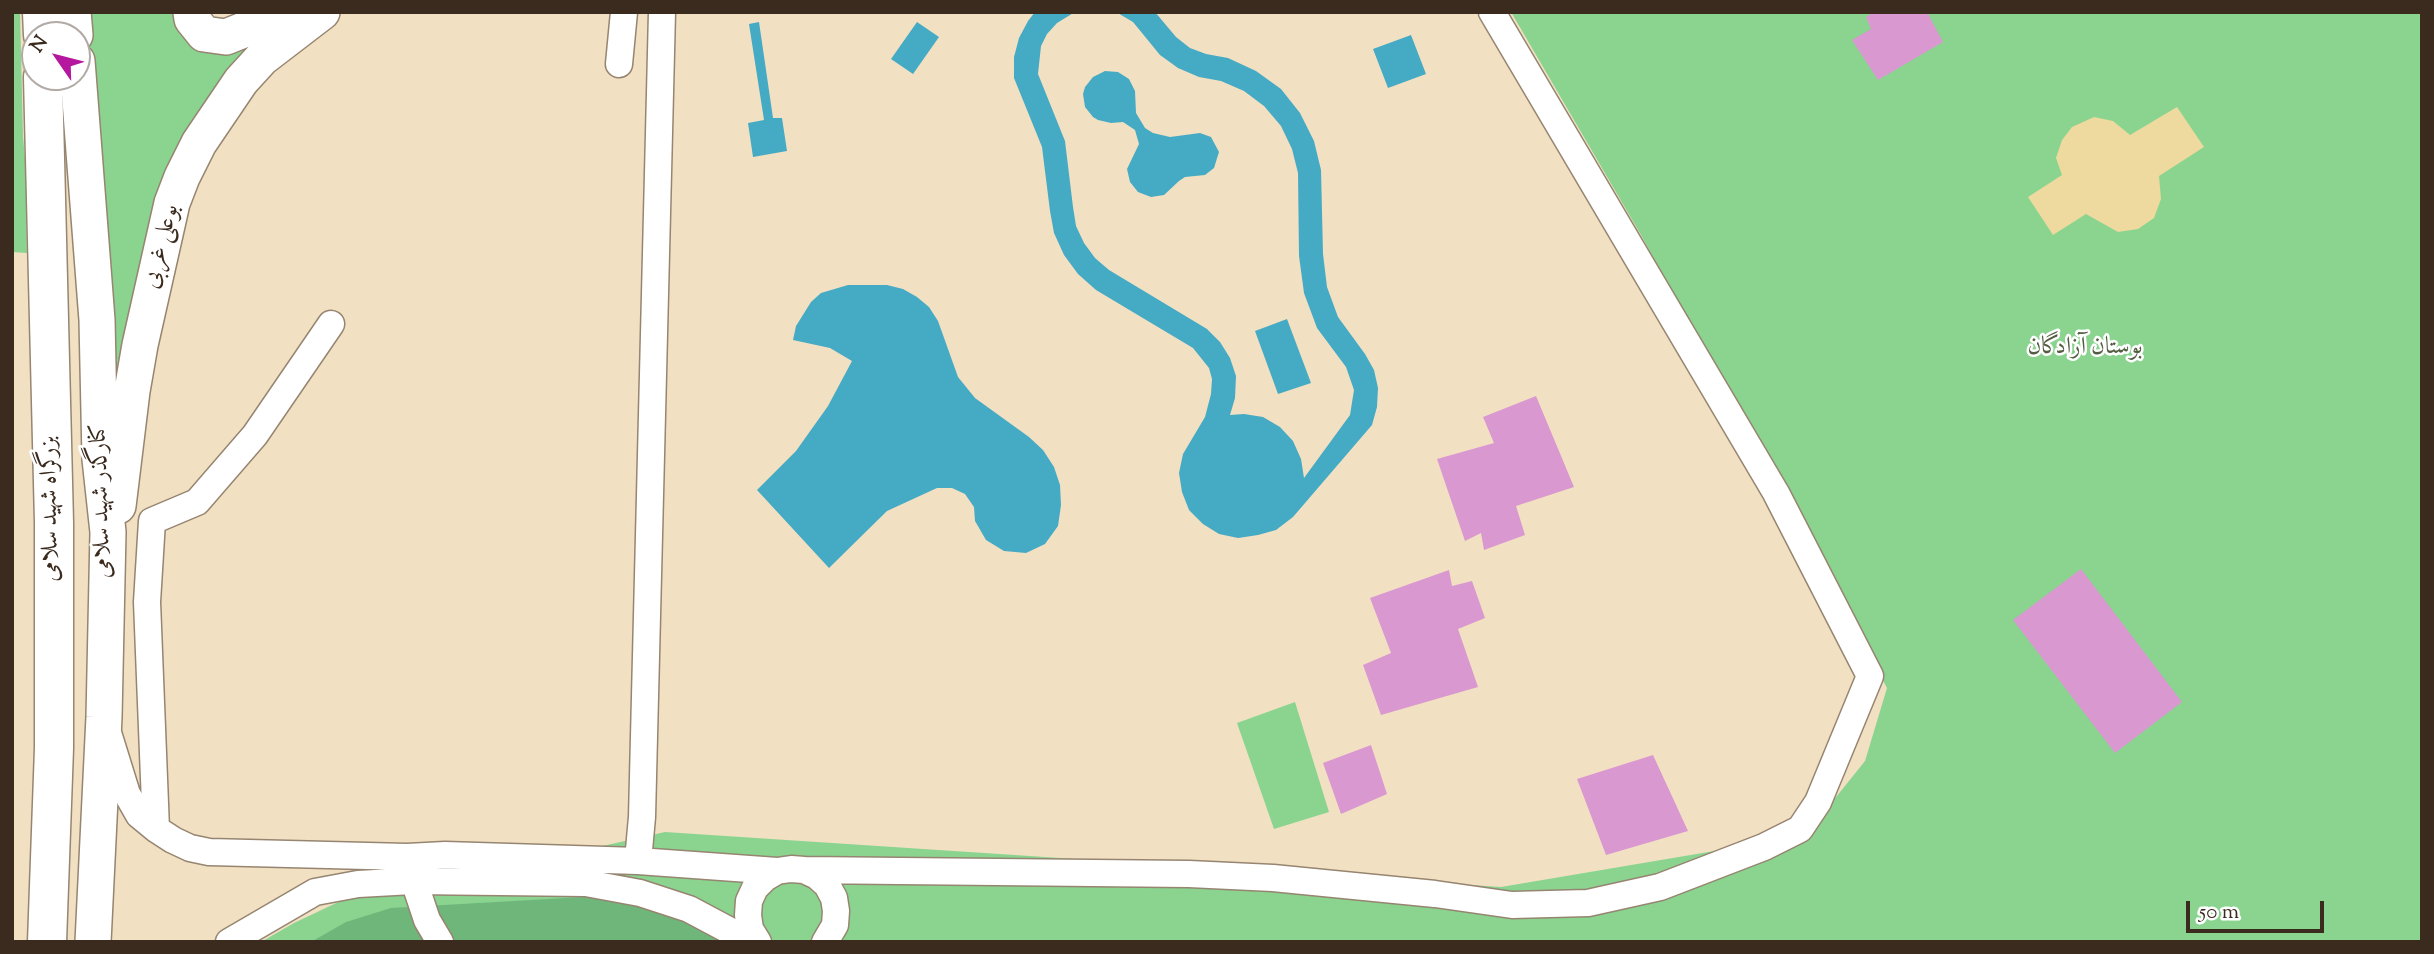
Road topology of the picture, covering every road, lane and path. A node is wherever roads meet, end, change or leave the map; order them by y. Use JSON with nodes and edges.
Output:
{"nodes":[{"id":1,"x":191,"y":12,"type":"edge"},
{"id":2,"x":288,"y":12,"type":"edge"},
{"id":3,"x":322,"y":12,"type":"edge"},
{"id":4,"x":624,"y":12,"type":"edge"},
{"id":5,"x":662,"y":12,"type":"edge"},
{"id":6,"x":1492,"y":12,"type":"edge"},
{"id":7,"x":618,"y":64,"type":"dead end"},
{"id":8,"x":43,"y":91,"type":"edge"},
{"id":9,"x":79,"y":91,"type":"edge"},
{"id":10,"x":331,"y":324,"type":"dead end"},
{"id":11,"x":108,"y":532,"type":"junction"},
{"id":12,"x":104,"y":717,"type":"junction"},
{"id":13,"x":156,"y":829,"type":"junction"},
{"id":14,"x":638,"y":861,"type":"junction"},
{"id":15,"x":410,"y":869,"type":"junction"},
{"id":16,"x":804,"y":870,"type":"junction"},
{"id":17,"x":777,"y":871,"type":"junction"},
{"id":18,"x":47,"y":942,"type":"edge"},
{"id":19,"x":93,"y":942,"type":"edge"},
{"id":20,"x":229,"y":942,"type":"edge"},
{"id":21,"x":440,"y":942,"type":"edge"},
{"id":22,"x":751,"y":942,"type":"edge"},
{"id":23,"x":758,"y":942,"type":"edge"},
{"id":24,"x":825,"y":942,"type":"edge"}],
"edges":[{"from":1,"to":2,"type":"main road"},
{"from":3,"to":11,"type":"main road","name":"بوعلی غربی"},
{"from":4,"to":7,"type":"street"},
{"from":5,"to":14,"type":"street"},
{"from":6,"to":16,"type":"street"},
{"from":8,"to":18,"type":"highway","name":"بزرگراه شهید سلامی"},
{"from":9,"to":11,"type":"main road","name":"کنارگذر شهید سلامی"},
{"from":10,"to":13,"type":"street"},
{"from":11,"to":12,"type":"main road","name":"کنارگذر شهید سلامی"},
{"from":12,"to":13,"type":"street"},
{"from":12,"to":19,"type":"main road","name":"کنارگذر شهید سلامی"},
{"from":13,"to":15,"type":"street"},
{"from":14,"to":15,"type":"street"},
{"from":14,"to":17,"type":"street"},
{"from":15,"to":20,"type":"street"},
{"from":15,"to":21,"type":"street"},
{"from":15,"to":22,"type":"street"},
{"from":16,"to":17,"type":"street"},
{"from":16,"to":24,"type":"street"},
{"from":17,"to":23,"type":"street"}]}
